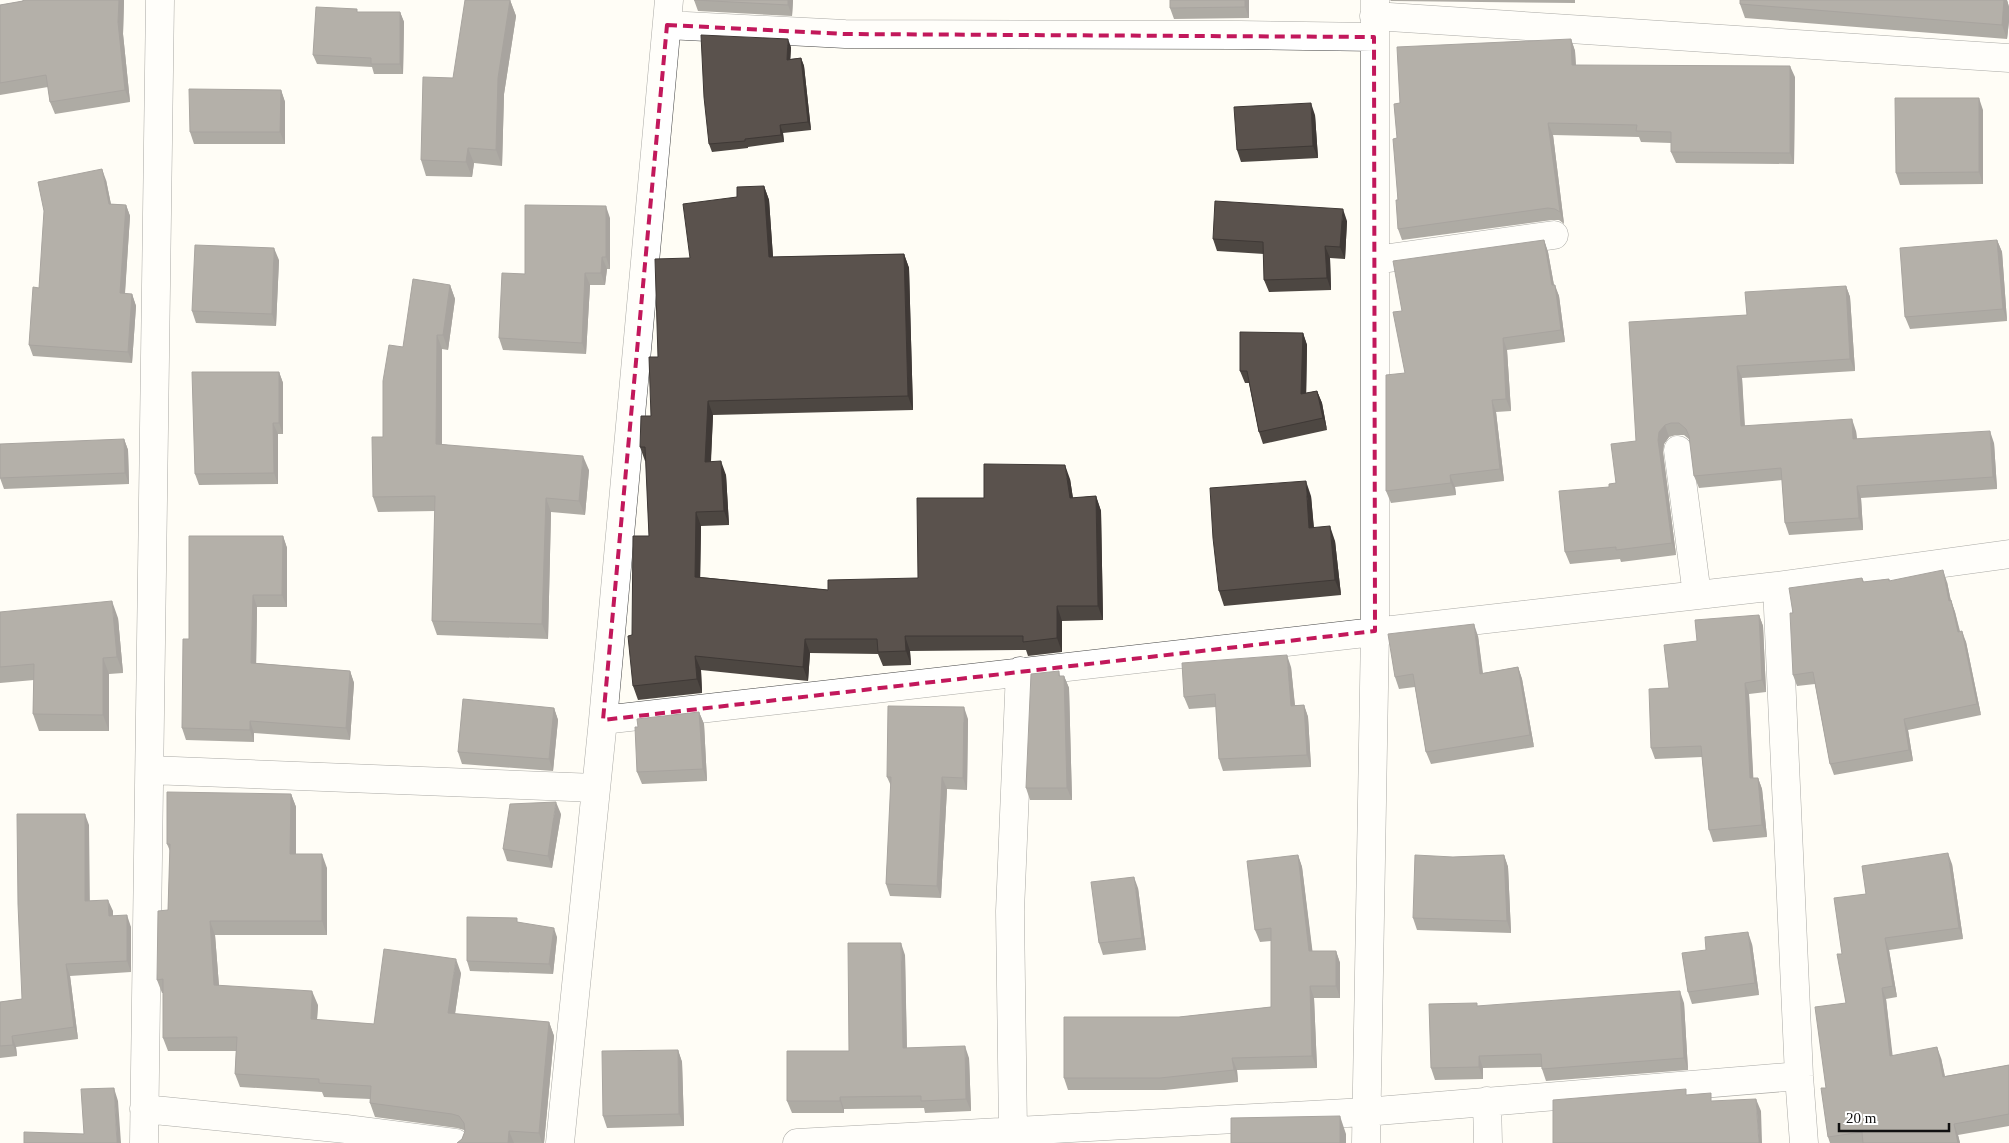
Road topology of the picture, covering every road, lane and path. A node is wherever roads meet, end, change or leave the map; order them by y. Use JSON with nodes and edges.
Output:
{"nodes":[{"id":1,"x":160,"y":0,"type":"edge"},
{"id":2,"x":668,"y":13,"type":"edge"},
{"id":3,"x":1374,"y":18,"type":"edge"},
{"id":4,"x":2009,"y":58,"type":"edge"},
{"id":5,"x":1554,"y":235,"type":"dead end"},
{"id":6,"x":1375,"y":260,"type":"junction"},
{"id":7,"x":1678,"y":450,"type":"dead end"},
{"id":8,"x":2009,"y":554,"type":"edge"},
{"id":9,"x":1777,"y":586,"type":"junction"},
{"id":10,"x":1697,"y":595,"type":"junction"},
{"id":11,"x":1375,"y":631,"type":"junction"},
{"id":12,"x":1020,"y":672,"type":"junction"},
{"id":13,"x":603,"y":720,"type":"junction"},
{"id":14,"x":150,"y":770,"type":"junction"},
{"id":15,"x":596,"y":788,"type":"junction"},
{"id":16,"x":1799,"y":1076,"type":"junction"},
{"id":17,"x":1487,"y":1101,"type":"junction"},
{"id":18,"x":144,"y":1109,"type":"junction"},
{"id":19,"x":1365,"y":1112,"type":"junction"},
{"id":20,"x":1013,"y":1131,"type":"junction"},
{"id":21,"x":144,"y":1143,"type":"edge"},
{"id":22,"x":455,"y":1143,"type":"edge"},
{"id":23,"x":560,"y":1143,"type":"edge"},
{"id":24,"x":797,"y":1143,"type":"edge"},
{"id":25,"x":1366,"y":1143,"type":"edge"},
{"id":26,"x":1488,"y":1143,"type":"edge"},
{"id":27,"x":1804,"y":1143,"type":"edge"}],
"edges":[{"from":1,"to":14,"type":"street"},
{"from":2,"to":3,"type":"street"},
{"from":2,"to":13,"type":"street"},
{"from":3,"to":4,"type":"street"},
{"from":3,"to":6,"type":"street"},
{"from":5,"to":6,"type":"street"},
{"from":6,"to":11,"type":"street"},
{"from":7,"to":10,"type":"street"},
{"from":8,"to":9,"type":"street"},
{"from":9,"to":10,"type":"street"},
{"from":9,"to":16,"type":"street"},
{"from":10,"to":11,"type":"street"},
{"from":11,"to":12,"type":"street"},
{"from":11,"to":19,"type":"street"},
{"from":12,"to":13,"type":"street"},
{"from":12,"to":20,"type":"street"},
{"from":13,"to":15,"type":"street"},
{"from":14,"to":15,"type":"street"},
{"from":14,"to":18,"type":"street"},
{"from":15,"to":23,"type":"street"},
{"from":16,"to":17,"type":"street"},
{"from":16,"to":27,"type":"street"},
{"from":17,"to":19,"type":"street"},
{"from":17,"to":26,"type":"street"},
{"from":18,"to":21,"type":"street"},
{"from":18,"to":22,"type":"street"},
{"from":19,"to":20,"type":"street"},
{"from":19,"to":25,"type":"street"},
{"from":20,"to":24,"type":"street"}]}
